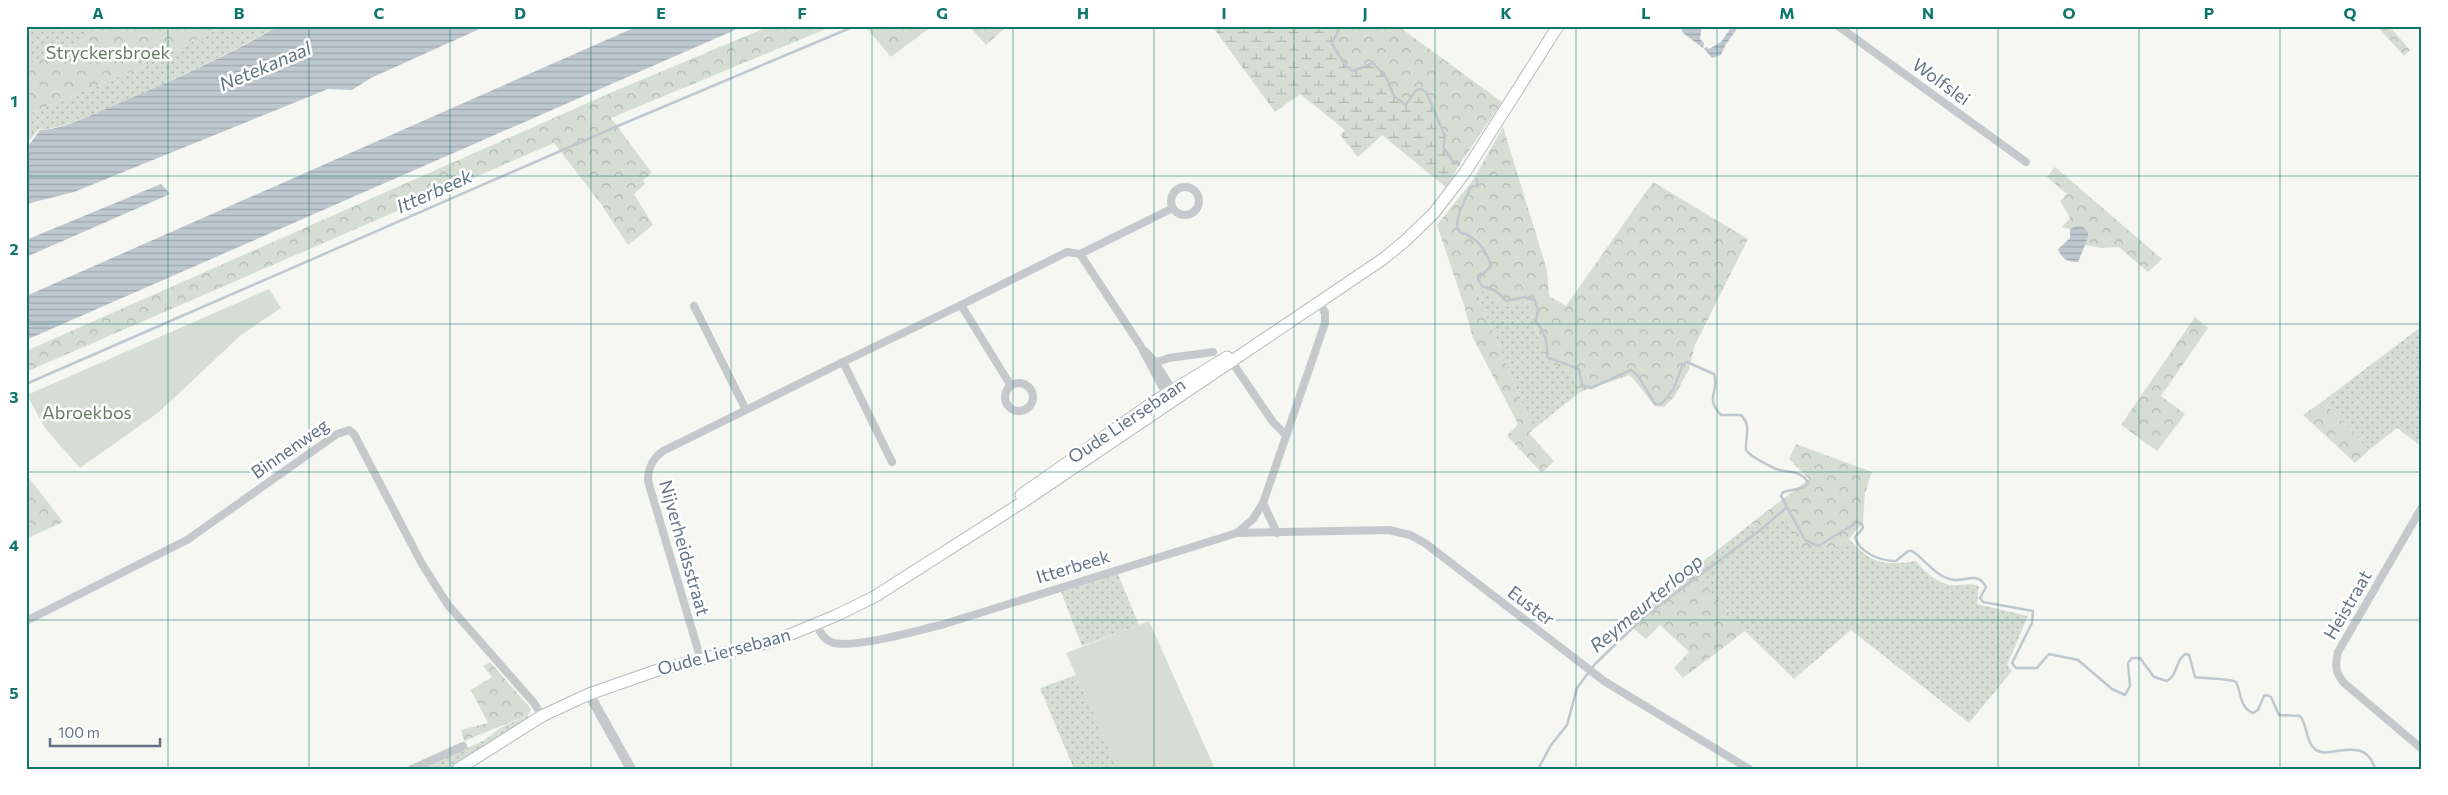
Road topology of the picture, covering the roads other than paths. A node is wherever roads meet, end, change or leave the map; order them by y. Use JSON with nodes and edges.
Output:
{"nodes":[{"id":1,"x":1558,"y":26,"type":"edge"},
{"id":2,"x":1838,"y":26,"type":"edge"},
{"id":3,"x":2026,"y":162,"type":"dead end"},
{"id":4,"x":1173,"y":208,"type":"dead end"},
{"id":5,"x":1080,"y":254,"type":"junction"},
{"id":6,"x":1319,"y":302,"type":"junction"},
{"id":7,"x":961,"y":305,"type":"junction"},
{"id":8,"x":694,"y":306,"type":"dead end"},
{"id":9,"x":1278,"y":329,"type":"junction"},
{"id":10,"x":1213,"y":352,"type":"dead end"},
{"id":11,"x":843,"y":362,"type":"junction"},
{"id":12,"x":1232,"y":362,"type":"junction"},
{"id":13,"x":1152,"y":363,"type":"junction"},
{"id":14,"x":1011,"y":386,"type":"dead end"},
{"id":15,"x":1172,"y":394,"type":"junction"},
{"id":16,"x":746,"y":410,"type":"junction"},
{"id":17,"x":1286,"y":435,"type":"junction"},
{"id":18,"x":892,"y":462,"type":"dead end"},
{"id":19,"x":1263,"y":503,"type":"junction"},
{"id":20,"x":2422,"y":507,"type":"edge"},
{"id":21,"x":1237,"y":533,"type":"junction"},
{"id":22,"x":1277,"y":533,"type":"junction"},
{"id":23,"x":26,"y":621,"type":"edge"},
{"id":24,"x":816,"y":625,"type":"junction"},
{"id":25,"x":701,"y":660,"type":"junction"},
{"id":26,"x":589,"y":694,"type":"junction"},
{"id":27,"x":542,"y":716,"type":"junction"},
{"id":28,"x":463,"y":746,"type":"dead end"},
{"id":29,"x":2422,"y":749,"type":"edge"},
{"id":30,"x":412,"y":769,"type":"edge"},
{"id":31,"x":458,"y":769,"type":"edge"},
{"id":32,"x":631,"y":769,"type":"edge"},
{"id":33,"x":1749,"y":769,"type":"edge"}],
"edges":[{"from":1,"to":6,"type":"main road","name":"Oude Liersebaan"},
{"from":2,"to":3,"type":"street","name":"Wolfslei"},
{"from":4,"to":5,"type":"street","name":"Nijverheidsstraat"},
{"from":5,"to":7,"type":"street","name":"Nijverheidsstraat"},
{"from":5,"to":13,"type":"street"},
{"from":6,"to":9,"type":"main road","name":"Oude Liersebaan"},
{"from":6,"to":17,"type":"street","name":"Itterbeek"},
{"from":7,"to":11,"type":"street","name":"Nijverheidsstraat"},
{"from":7,"to":14,"type":"street"},
{"from":8,"to":16,"type":"street"},
{"from":9,"to":12,"type":"main road","name":"Oude Liersebaan"},
{"from":9,"to":15,"type":"main road","name":"Oude Liersebaan"},
{"from":10,"to":13,"type":"street"},
{"from":11,"to":16,"type":"street","name":"Nijverheidsstraat"},
{"from":11,"to":18,"type":"street"},
{"from":12,"to":15,"type":"main road","name":"Oude Liersebaan"},
{"from":12,"to":17,"type":"street"},
{"from":13,"to":15,"type":"street"},
{"from":15,"to":24,"type":"main road","name":"Oude Liersebaan"},
{"from":16,"to":25,"type":"street","name":"Nijverheidsstraat"},
{"from":17,"to":19,"type":"street","name":"Itterbeek"},
{"from":19,"to":21,"type":"street","name":"Itterbeek"},
{"from":19,"to":22,"type":"street"},
{"from":20,"to":29,"type":"street","name":"Heistraat"},
{"from":21,"to":22,"type":"street","name":"Euster"},
{"from":21,"to":24,"type":"street","name":"Itterbeek"},
{"from":22,"to":33,"type":"street","name":"Euster"},
{"from":23,"to":27,"type":"street","name":"Binnenweg"},
{"from":24,"to":25,"type":"main road","name":"Oude Liersebaan"},
{"from":25,"to":26,"type":"main road","name":"Oude Liersebaan"},
{"from":26,"to":27,"type":"main road","name":"Oude Liersebaan"},
{"from":26,"to":32,"type":"street"},
{"from":27,"to":31,"type":"main road","name":"Oude Liersebaan"},
{"from":28,"to":30,"type":"street"}]}
